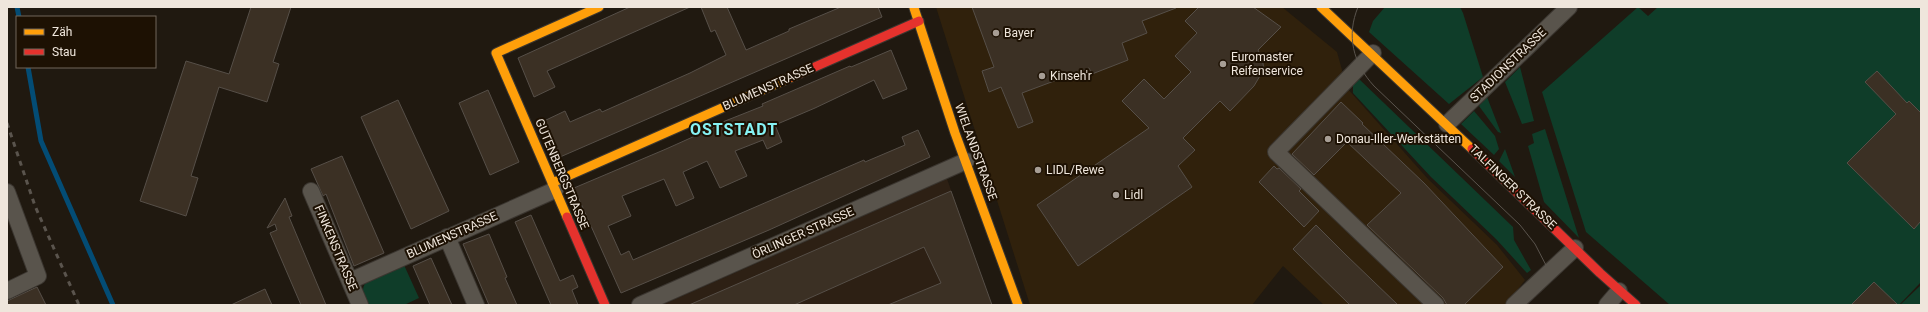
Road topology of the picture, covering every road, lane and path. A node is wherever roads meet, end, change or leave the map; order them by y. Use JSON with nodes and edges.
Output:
{"nodes":[{"id":1,"x":599,"y":7,"type":"edge"},
{"id":2,"x":914,"y":7,"type":"edge"},
{"id":3,"x":1321,"y":7,"type":"edge"},
{"id":4,"x":1569,"y":7,"type":"edge"},
{"id":5,"x":919,"y":21,"type":"junction"},
{"id":6,"x":1373,"y":54,"type":"junction"},
{"id":7,"x":1447,"y":124,"type":"junction"},
{"id":8,"x":966,"y":161,"type":"junction"},
{"id":9,"x":554,"y":186,"type":"junction"},
{"id":10,"x":311,"y":191,"type":"dead end"},
{"id":11,"x":7,"y":192,"type":"edge"},
{"id":12,"x":447,"y":237,"type":"junction"},
{"id":13,"x":1575,"y":248,"type":"junction"},
{"id":14,"x":350,"y":281,"type":"junction"},
{"id":15,"x":7,"y":291,"type":"edge"},
{"id":16,"x":1619,"y":291,"type":"junction"},
{"id":17,"x":360,"y":305,"type":"edge"},
{"id":18,"x":476,"y":305,"type":"edge"},
{"id":19,"x":605,"y":305,"type":"edge"},
{"id":20,"x":640,"y":305,"type":"edge"},
{"id":21,"x":1018,"y":305,"type":"edge"},
{"id":22,"x":1436,"y":305,"type":"edge"},
{"id":23,"x":1514,"y":305,"type":"edge"},
{"id":24,"x":1607,"y":305,"type":"edge"},
{"id":25,"x":1636,"y":305,"type":"edge"}],
"edges":[{"from":1,"to":9,"type":"street","name":"GUTENBERGSTRASSE"},
{"from":2,"to":5,"type":"street","name":"WIELANDSTRASSE"},
{"from":3,"to":6,"type":"street","name":"TALFINGER STRASSE"},
{"from":4,"to":7,"type":"street","name":"STADIONSTRASSE"},
{"from":5,"to":8,"type":"street","name":"WIELANDSTRASSE"},
{"from":5,"to":9,"type":"street","name":"BLUMENSTRASSE"},
{"from":6,"to":7,"type":"street","name":"TALFINGER STRASSE"},
{"from":6,"to":22,"type":"street"},
{"from":7,"to":13,"type":"street","name":"TALFINGER STRASSE"},
{"from":8,"to":20,"type":"street","name":"ÖRLINGER STRASSE"},
{"from":8,"to":21,"type":"street","name":"WIELANDSTRASSE"},
{"from":9,"to":12,"type":"street","name":"BLUMENSTRASSE"},
{"from":9,"to":19,"type":"street","name":"GUTENBERGSTRASSE"},
{"from":10,"to":14,"type":"street","name":"FINKENSTRASSE"},
{"from":11,"to":15,"type":"street"},
{"from":12,"to":14,"type":"street","name":"BLUMENSTRASSE"},
{"from":12,"to":18,"type":"street"},
{"from":13,"to":16,"type":"street","name":"TALFINGER STRASSE"},
{"from":13,"to":23,"type":"street"},
{"from":14,"to":17,"type":"street","name":"FINKENSTRASSE"},
{"from":16,"to":24,"type":"street"},
{"from":16,"to":25,"type":"street","name":"TALFINGER STRASSE"}]}
